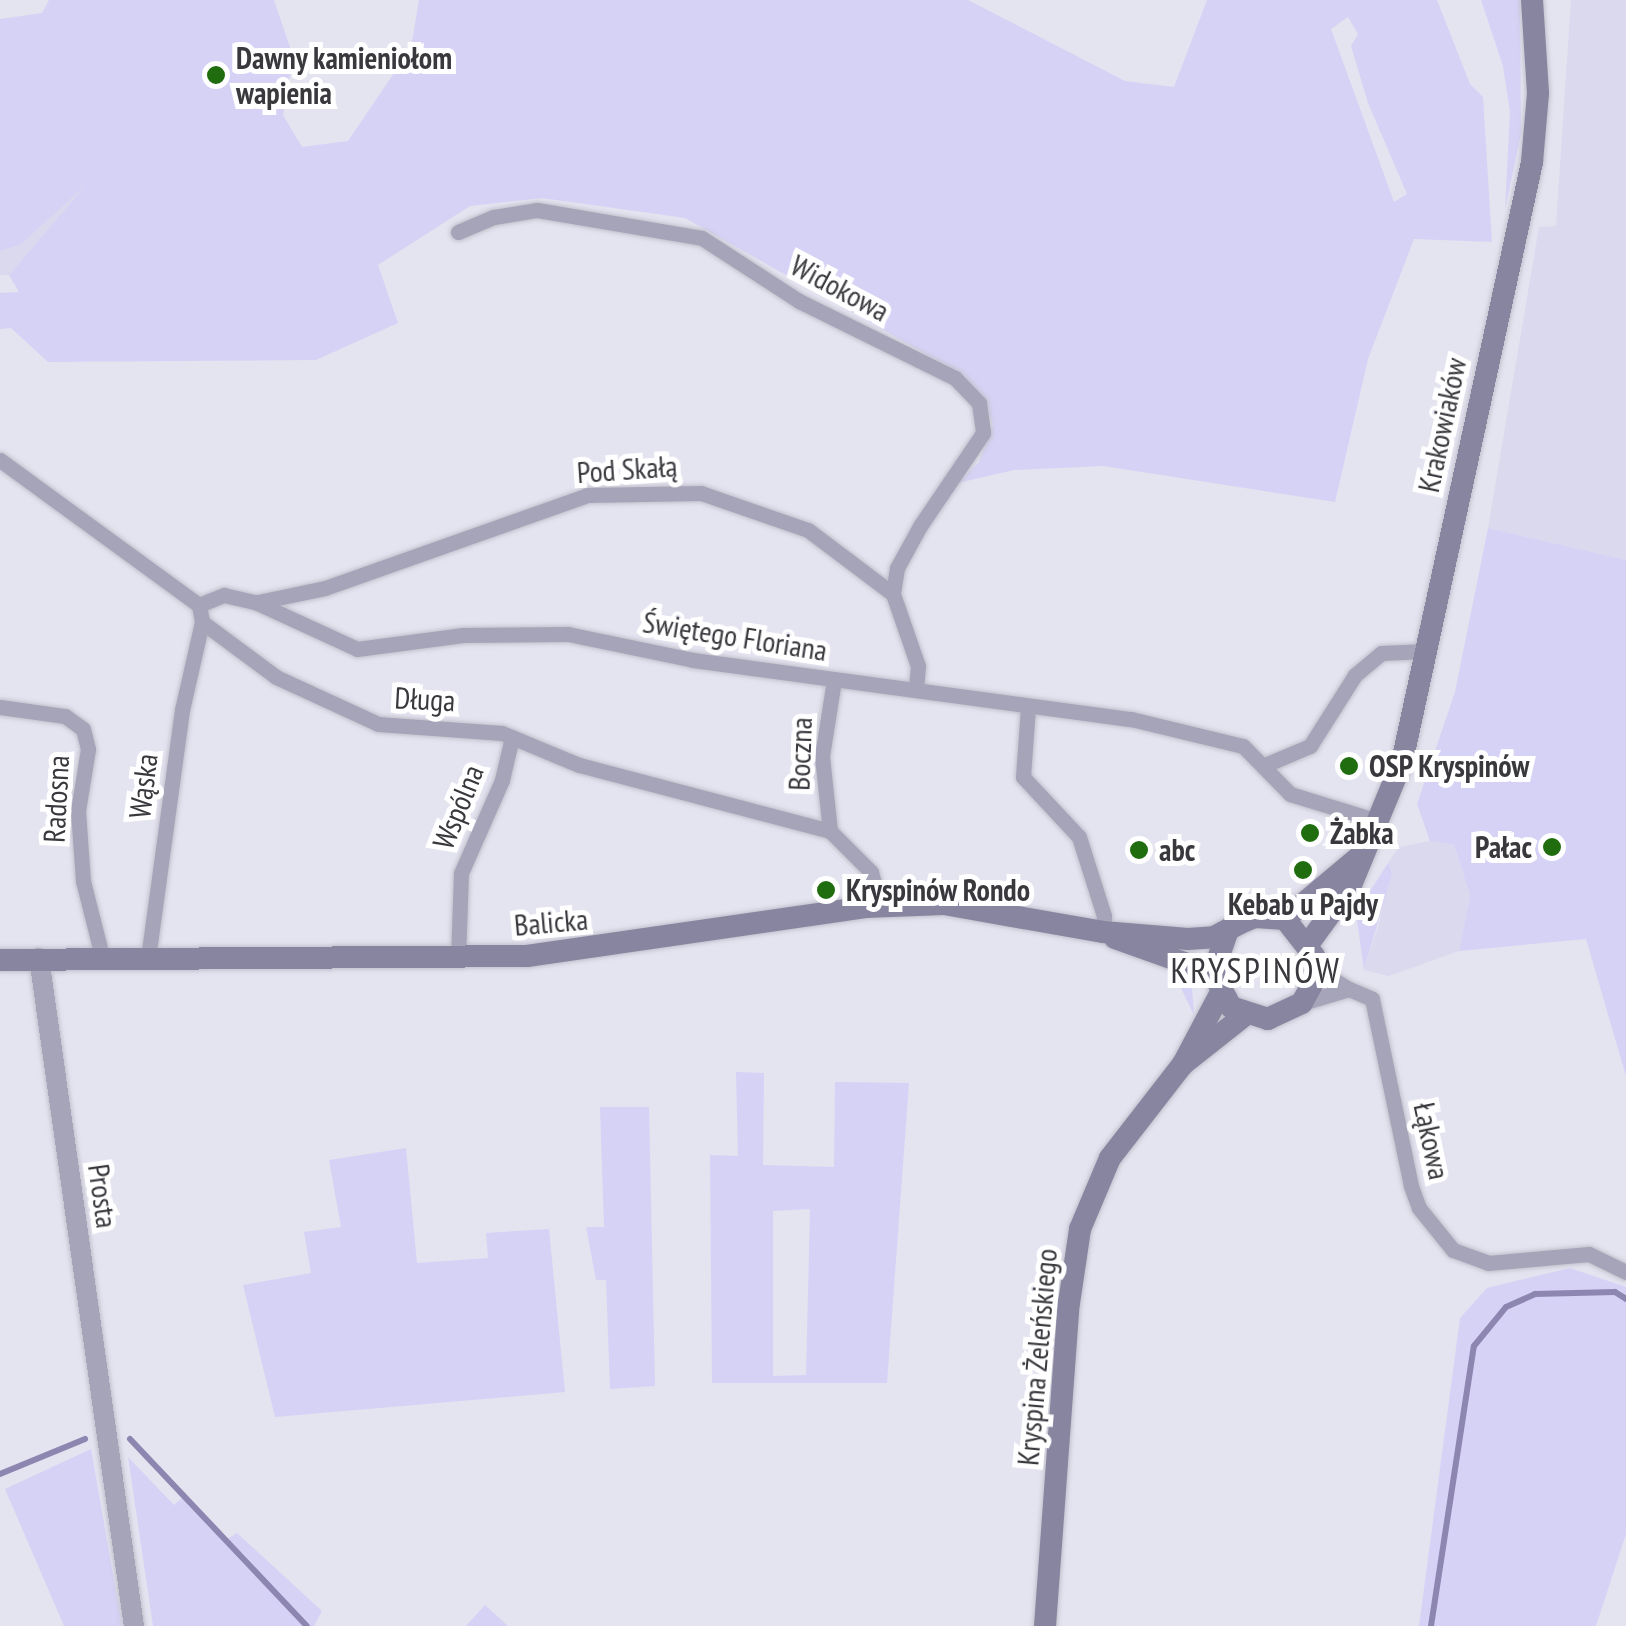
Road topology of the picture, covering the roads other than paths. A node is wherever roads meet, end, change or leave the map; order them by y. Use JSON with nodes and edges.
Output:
{"nodes":[{"id":1,"x":1532,"y":0,"type":"edge"},
{"id":2,"x":458,"y":232,"type":"dead end"},
{"id":3,"x":0,"y":460,"type":"edge"},
{"id":4,"x":893,"y":594,"type":"junction"},
{"id":5,"x":255,"y":602,"type":"junction"},
{"id":6,"x":199,"y":604,"type":"junction"},
{"id":7,"x":202,"y":622,"type":"junction"},
{"id":8,"x":1426,"y":650,"type":"junction"},
{"id":9,"x":834,"y":680,"type":"junction"},
{"id":10,"x":916,"y":688,"type":"junction"},
{"id":11,"x":0,"y":706,"type":"edge"},
{"id":12,"x":1028,"y":707,"type":"junction"},
{"id":13,"x":512,"y":736,"type":"junction"},
{"id":14,"x":1265,"y":764,"type":"junction"},
{"id":15,"x":1381,"y":822,"type":"junction"},
{"id":16,"x":830,"y":831,"type":"junction"},
{"id":17,"x":1364,"y":854,"type":"junction"},
{"id":18,"x":880,"y":906,"type":"junction"},
{"id":19,"x":1285,"y":919,"type":"junction"},
{"id":20,"x":1228,"y":930,"type":"junction"},
{"id":21,"x":1103,"y":932,"type":"junction"},
{"id":22,"x":1310,"y":942,"type":"junction"},
{"id":23,"x":102,"y":956,"type":"junction"},
{"id":24,"x":39,"y":958,"type":"junction"},
{"id":25,"x":148,"y":958,"type":"junction"},
{"id":26,"x":458,"y":959,"type":"junction"},
{"id":27,"x":0,"y":960,"type":"edge"},
{"id":28,"x":1316,"y":968,"type":"junction"},
{"id":29,"x":1216,"y":983,"type":"junction"},
{"id":30,"x":1349,"y":988,"type":"junction"},
{"id":31,"x":1302,"y":1003,"type":"junction"},
{"id":32,"x":1245,"y":1016,"type":"junction"},
{"id":33,"x":1183,"y":1064,"type":"junction"},
{"id":34,"x":1626,"y":1272,"type":"edge"},
{"id":35,"x":134,"y":1626,"type":"edge"},
{"id":36,"x":1044,"y":1626,"type":"edge"}],
"edges":[{"from":1,"to":8,"type":"main road","name":"Krakowiaków"},
{"from":2,"to":4,"type":"street","name":"Widokowa"},
{"from":3,"to":6,"type":"street"},
{"from":4,"to":5,"type":"street","name":"Pod Skałą"},
{"from":4,"to":10,"type":"street"},
{"from":5,"to":6,"type":"street","name":"Świętego Floriana"},
{"from":5,"to":9,"type":"street","name":"Świętego Floriana"},
{"from":6,"to":7,"type":"street"},
{"from":7,"to":13,"type":"street","name":"Długa"},
{"from":7,"to":25,"type":"street","name":"Wąska"},
{"from":8,"to":14,"type":"street"},
{"from":8,"to":15,"type":"main road","name":"Krakowiaków"},
{"from":9,"to":10,"type":"street","name":"Świętego Floriana"},
{"from":9,"to":16,"type":"street","name":"Boczna"},
{"from":10,"to":12,"type":"street","name":"Świętego Floriana"},
{"from":11,"to":23,"type":"street","name":"Radosna"},
{"from":12,"to":14,"type":"street","name":"Świętego Floriana"},
{"from":12,"to":21,"type":"street"},
{"from":13,"to":16,"type":"street","name":"Długa"},
{"from":13,"to":26,"type":"street","name":"Wspólna"},
{"from":14,"to":15,"type":"street","name":"Świętego Floriana"},
{"from":15,"to":17,"type":"main road","name":"Krakowiaków"},
{"from":16,"to":18,"type":"street"},
{"from":17,"to":19,"type":"main road","name":"Krakowiaków"},
{"from":17,"to":22,"type":"main road","name":"Krakowiaków"},
{"from":18,"to":21,"type":"main road","name":"Balicka"},
{"from":18,"to":26,"type":"main road","name":"Balicka"},
{"from":19,"to":20,"type":"main road"},
{"from":19,"to":22,"type":"main road"},
{"from":20,"to":21,"type":"main road","name":"Balicka"},
{"from":20,"to":29,"type":"main road"},
{"from":21,"to":29,"type":"main road","name":"Balicka"},
{"from":22,"to":28,"type":"main road"},
{"from":23,"to":24,"type":"main road","name":"Balicka"},
{"from":23,"to":25,"type":"main road","name":"Balicka"},
{"from":24,"to":27,"type":"main road","name":"Balicka"},
{"from":24,"to":35,"type":"street","name":"Prosta"},
{"from":25,"to":26,"type":"main road","name":"Balicka"},
{"from":28,"to":30,"type":"street","name":"Łąkowa"},
{"from":28,"to":31,"type":"main road"},
{"from":29,"to":32,"type":"main road"},
{"from":29,"to":33,"type":"main road","name":"Kryspina Żeleńskiego"},
{"from":30,"to":31,"type":"street"},
{"from":30,"to":34,"type":"street","name":"Łąkowa"},
{"from":31,"to":32,"type":"main road"},
{"from":32,"to":33,"type":"main road","name":"Kryspina Żeleńskiego"},
{"from":33,"to":36,"type":"main road","name":"Kryspina Żeleńskiego"}]}
